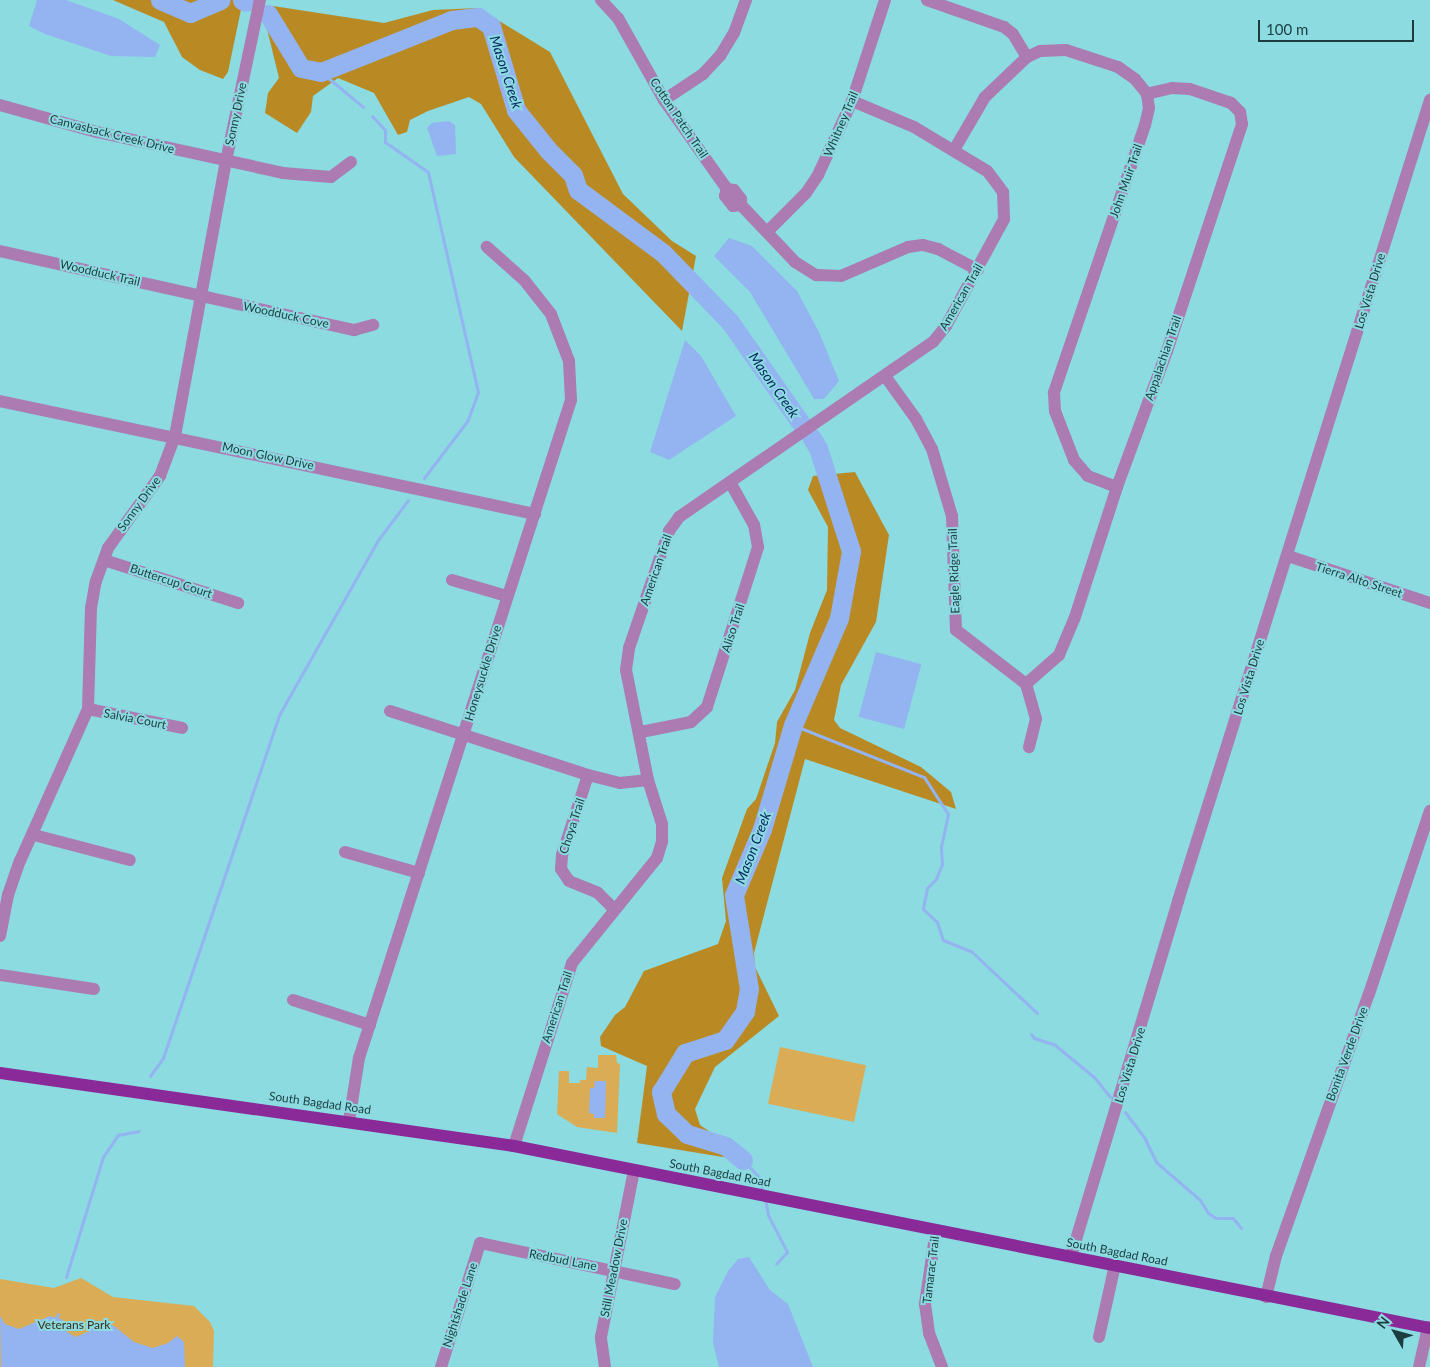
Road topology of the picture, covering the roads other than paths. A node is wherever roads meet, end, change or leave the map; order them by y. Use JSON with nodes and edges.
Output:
{"nodes":[{"id":1,"x":260,"y":0,"type":"edge"},
{"id":2,"x":601,"y":0,"type":"edge"},
{"id":3,"x":746,"y":0,"type":"edge"},
{"id":4,"x":885,"y":0,"type":"edge"},
{"id":5,"x":927,"y":0,"type":"edge"},
{"id":6,"x":1027,"y":57,"type":"junction"},
{"id":7,"x":1147,"y":94,"type":"junction"},
{"id":8,"x":664,"y":100,"type":"junction"},
{"id":9,"x":1430,"y":100,"type":"edge"},
{"id":10,"x":852,"y":101,"type":"junction"},
{"id":11,"x":0,"y":105,"type":"edge"},
{"id":12,"x":954,"y":150,"type":"junction"},
{"id":13,"x":226,"y":161,"type":"junction"},
{"id":14,"x":352,"y":162,"type":"dead end"},
{"id":15,"x":768,"y":231,"type":"junction"},
{"id":16,"x":487,"y":247,"type":"dead end"},
{"id":17,"x":0,"y":251,"type":"edge"},
{"id":18,"x":978,"y":270,"type":"junction"},
{"id":19,"x":199,"y":296,"type":"junction"},
{"id":20,"x":373,"y":325,"type":"dead end"},
{"id":21,"x":885,"y":376,"type":"junction"},
{"id":22,"x":0,"y":401,"type":"edge"},
{"id":23,"x":175,"y":436,"type":"junction"},
{"id":24,"x":730,"y":482,"type":"junction"},
{"id":25,"x":1117,"y":487,"type":"junction"},
{"id":26,"x":535,"y":514,"type":"junction"},
{"id":27,"x":1288,"y":556,"type":"junction"},
{"id":28,"x":104,"y":560,"type":"junction"},
{"id":29,"x":452,"y":580,"type":"dead end"},
{"id":30,"x":507,"y":596,"type":"junction"},
{"id":31,"x":238,"y":603,"type":"dead end"},
{"id":32,"x":1430,"y":604,"type":"edge"},
{"id":33,"x":1026,"y":684,"type":"junction"},
{"id":34,"x":88,"y":709,"type":"junction"},
{"id":35,"x":390,"y":711,"type":"dead end"},
{"id":36,"x":182,"y":728,"type":"dead end"},
{"id":37,"x":640,"y":732,"type":"junction"},
{"id":38,"x":463,"y":735,"type":"junction"},
{"id":39,"x":1029,"y":747,"type":"dead end"},
{"id":40,"x":588,"y":775,"type":"junction"},
{"id":41,"x":648,"y":780,"type":"junction"},
{"id":42,"x":1429,"y":819,"type":"edge"},
{"id":43,"x":34,"y":834,"type":"junction"},
{"id":44,"x":345,"y":852,"type":"dead end"},
{"id":45,"x":130,"y":860,"type":"dead end"},
{"id":46,"x":419,"y":873,"type":"junction"},
{"id":47,"x":614,"y":909,"type":"junction"},
{"id":48,"x":0,"y":936,"type":"edge"},
{"id":49,"x":0,"y":975,"type":"edge"},
{"id":50,"x":94,"y":989,"type":"dead end"},
{"id":51,"x":293,"y":1000,"type":"dead end"},
{"id":52,"x":370,"y":1025,"type":"junction"},
{"id":53,"x":0,"y":1073,"type":"edge"},
{"id":54,"x":349,"y":1121,"type":"junction"},
{"id":55,"x":514,"y":1146,"type":"junction"},
{"id":56,"x":634,"y":1170,"type":"junction"},
{"id":57,"x":936,"y":1230,"type":"junction"},
{"id":58,"x":480,"y":1243,"type":"joint"},
{"id":59,"x":1071,"y":1256,"type":"junction"},
{"id":60,"x":1115,"y":1265,"type":"junction"},
{"id":61,"x":612,"y":1270,"type":"junction"},
{"id":62,"x":675,"y":1284,"type":"dead end"},
{"id":63,"x":1266,"y":1296,"type":"junction"},
{"id":64,"x":1429,"y":1328,"type":"edge"},
{"id":65,"x":1099,"y":1337,"type":"dead end"},
{"id":66,"x":440,"y":1367,"type":"edge"},
{"id":67,"x":605,"y":1367,"type":"edge"},
{"id":68,"x":942,"y":1367,"type":"edge"},
{"id":69,"x":1419,"y":1367,"type":"edge"}],
"edges":[{"from":1,"to":13,"type":"street","name":"Sonny Drive"},
{"from":2,"to":8,"type":"street","name":"Cotton Patch Trail"},
{"from":3,"to":8,"type":"street"},
{"from":4,"to":10,"type":"street","name":"Whitney Trail"},
{"from":5,"to":6,"type":"street"},
{"from":6,"to":7,"type":"street"},
{"from":6,"to":12,"type":"street"},
{"from":7,"to":25,"type":"street","name":"John Muir Trail"},
{"from":7,"to":25,"type":"street","name":"Appalachian Trail"},
{"from":8,"to":15,"type":"street","name":"Cotton Patch Trail"},
{"from":9,"to":27,"type":"street","name":"Los Vista Drive"},
{"from":10,"to":12,"type":"street","name":"American Trail"},
{"from":10,"to":15,"type":"street","name":"Whitney Trail"},
{"from":11,"to":13,"type":"street","name":"Canvasback Creek Drive"},
{"from":12,"to":18,"type":"street","name":"American Trail"},
{"from":13,"to":14,"type":"street","name":"Canvasback Creek Drive"},
{"from":13,"to":19,"type":"street","name":"Sonny Drive"},
{"from":15,"to":18,"type":"street"},
{"from":16,"to":26,"type":"street","name":"Honeysuckle Drive"},
{"from":17,"to":19,"type":"street","name":"Woodduck Trail"},
{"from":18,"to":21,"type":"street","name":"American Trail"},
{"from":19,"to":20,"type":"street","name":"Woodduck Cove"},
{"from":19,"to":23,"type":"street","name":"Sonny Drive"},
{"from":21,"to":24,"type":"street","name":"American Trail"},
{"from":21,"to":33,"type":"street","name":"Eagle Ridge Trail"},
{"from":22,"to":23,"type":"street","name":"Moon Glow Drive"},
{"from":23,"to":26,"type":"street","name":"Moon Glow Drive"},
{"from":23,"to":28,"type":"street","name":"Sonny Drive"},
{"from":24,"to":37,"type":"street","name":"American Trail"},
{"from":24,"to":37,"type":"street","name":"Aliso Trail"},
{"from":25,"to":33,"type":"street","name":"Appalachian Trail"},
{"from":26,"to":30,"type":"street","name":"Honeysuckle Drive"},
{"from":27,"to":32,"type":"street","name":"Tierra Alto Street"},
{"from":27,"to":59,"type":"street","name":"Los Vista Drive"},
{"from":28,"to":31,"type":"street","name":"Buttercup Court"},
{"from":28,"to":34,"type":"street","name":"Sonny Drive"},
{"from":29,"to":30,"type":"street"},
{"from":30,"to":38,"type":"street","name":"Honeysuckle Drive"},
{"from":33,"to":39,"type":"street"},
{"from":34,"to":36,"type":"street","name":"Salvia Court"},
{"from":34,"to":43,"type":"street","name":"Sonny Drive"},
{"from":35,"to":38,"type":"street"},
{"from":37,"to":41,"type":"street","name":"American Trail"},
{"from":38,"to":40,"type":"street"},
{"from":38,"to":46,"type":"street","name":"Honeysuckle Drive"},
{"from":40,"to":41,"type":"street"},
{"from":40,"to":47,"type":"street","name":"Choya Trail"},
{"from":41,"to":47,"type":"street","name":"American Trail"},
{"from":42,"to":63,"type":"street","name":"Bonita Verde Drive"},
{"from":43,"to":45,"type":"street"},
{"from":43,"to":48,"type":"street","name":"Sonny Drive"},
{"from":44,"to":46,"type":"street"},
{"from":46,"to":52,"type":"street","name":"Honeysuckle Drive"},
{"from":47,"to":55,"type":"street","name":"American Trail"},
{"from":49,"to":50,"type":"street"},
{"from":51,"to":52,"type":"street"},
{"from":52,"to":54,"type":"street","name":"Honeysuckle Drive"},
{"from":53,"to":54,"type":"main road","name":"South Bagdad Road"},
{"from":54,"to":55,"type":"main road","name":"South Bagdad Road"},
{"from":55,"to":56,"type":"main road","name":"South Bagdad Road"},
{"from":56,"to":57,"type":"main road","name":"South Bagdad Road"},
{"from":56,"to":61,"type":"street","name":"Still Meadow Drive"},
{"from":57,"to":59,"type":"main road","name":"South Bagdad Road"},
{"from":57,"to":68,"type":"street","name":"Tamarac Trail"},
{"from":58,"to":61,"type":"street","name":"Redbud Lane"},
{"from":58,"to":66,"type":"street","name":"Nightshade Lane"},
{"from":59,"to":60,"type":"main road","name":"South Bagdad Road"},
{"from":60,"to":63,"type":"main road","name":"South Bagdad Road"},
{"from":60,"to":65,"type":"street"},
{"from":61,"to":62,"type":"street","name":"Redbud Lane"},
{"from":61,"to":67,"type":"street","name":"Still Meadow Drive"},
{"from":63,"to":64,"type":"main road","name":"South Bagdad Road"},
{"from":64,"to":69,"type":"street"}]}
